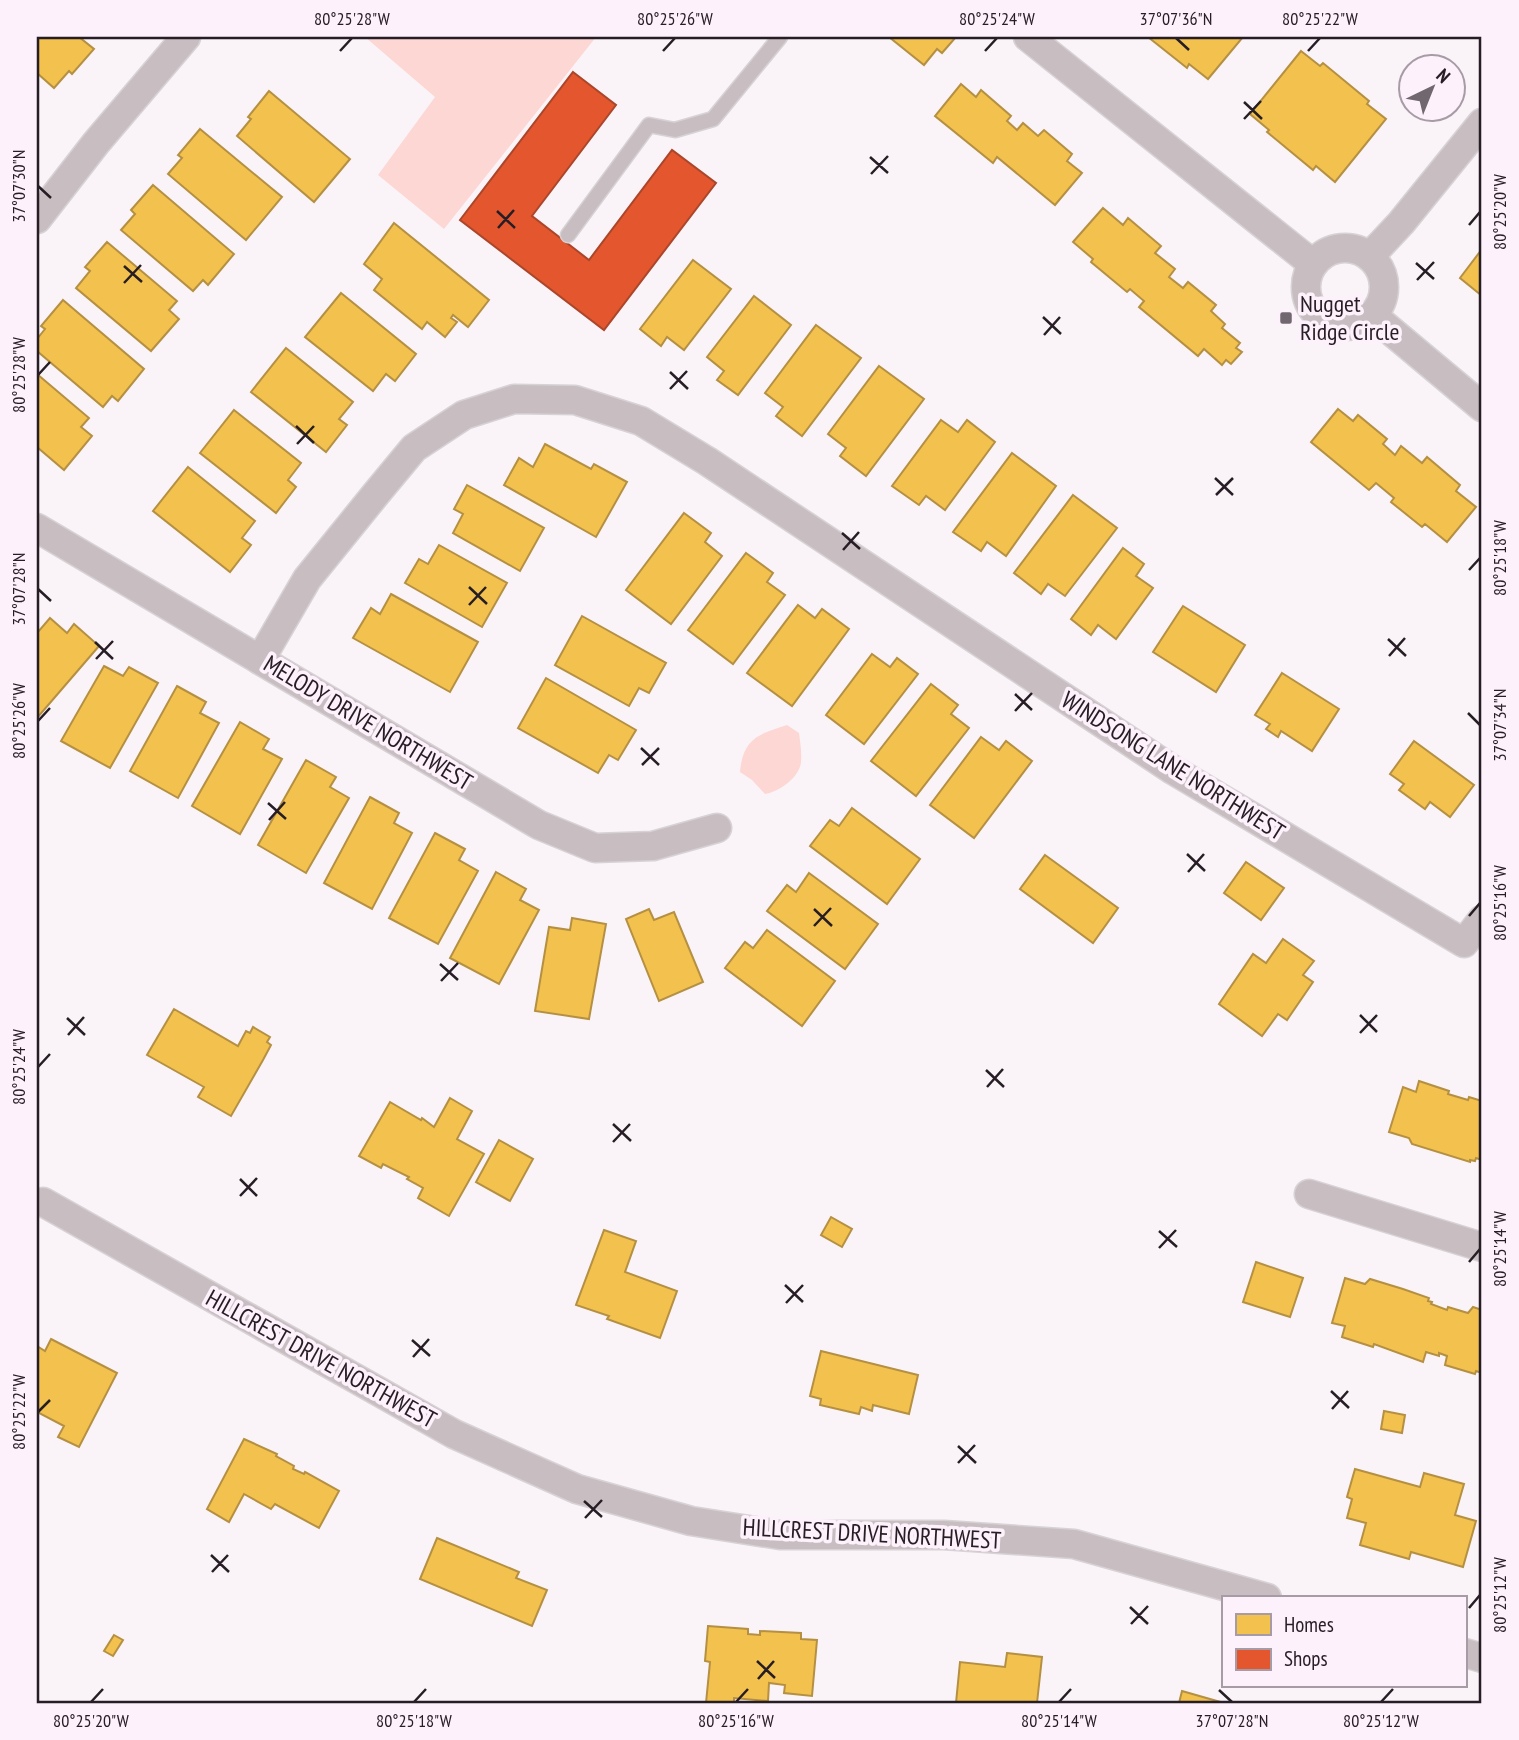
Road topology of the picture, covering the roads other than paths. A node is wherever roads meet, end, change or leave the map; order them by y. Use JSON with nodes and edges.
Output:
{"nodes":[{"id":1,"x":186,"y":37,"type":"edge"},
{"id":2,"x":780,"y":37,"type":"edge"},
{"id":3,"x":1028,"y":37,"type":"edge"},
{"id":4,"x":1482,"y":123,"type":"edge"},
{"id":5,"x":37,"y":219,"type":"edge"},
{"id":6,"x":568,"y":235,"type":"dead end"},
{"id":7,"x":1370,"y":256,"type":"junction"},
{"id":8,"x":1313,"y":264,"type":"junction"},
{"id":9,"x":1372,"y":315,"type":"junction"},
{"id":10,"x":1482,"y":407,"type":"edge"},
{"id":11,"x":37,"y":528,"type":"edge"},
{"id":12,"x":260,"y":660,"type":"junction"},
{"id":13,"x":718,"y":828,"type":"dead end"},
{"id":14,"x":1482,"y":920,"type":"edge"},
{"id":15,"x":1309,"y":1194,"type":"dead end"},
{"id":16,"x":43,"y":1202,"type":"dead end"},
{"id":17,"x":1482,"y":1247,"type":"edge"},
{"id":18,"x":1260,"y":1596,"type":"edge"}],
"edges":[{"from":1,"to":5,"type":"street"},
{"from":2,"to":6,"type":"lane"},
{"from":3,"to":8,"type":"street"},
{"from":4,"to":7,"type":"street"},
{"from":7,"to":8,"type":"street"},
{"from":7,"to":9,"type":"street"},
{"from":8,"to":9,"type":"street"},
{"from":9,"to":10,"type":"street"},
{"from":11,"to":12,"type":"street","name":"MELODY DRIVE NORTHWEST"},
{"from":12,"to":13,"type":"street","name":"MELODY DRIVE NORTHWEST"},
{"from":12,"to":14,"type":"street","name":"WINDSONG LANE NORTHWEST"},
{"from":15,"to":17,"type":"street"},
{"from":16,"to":18,"type":"street","name":"HILLCREST DRIVE NORTHWEST"}]}
